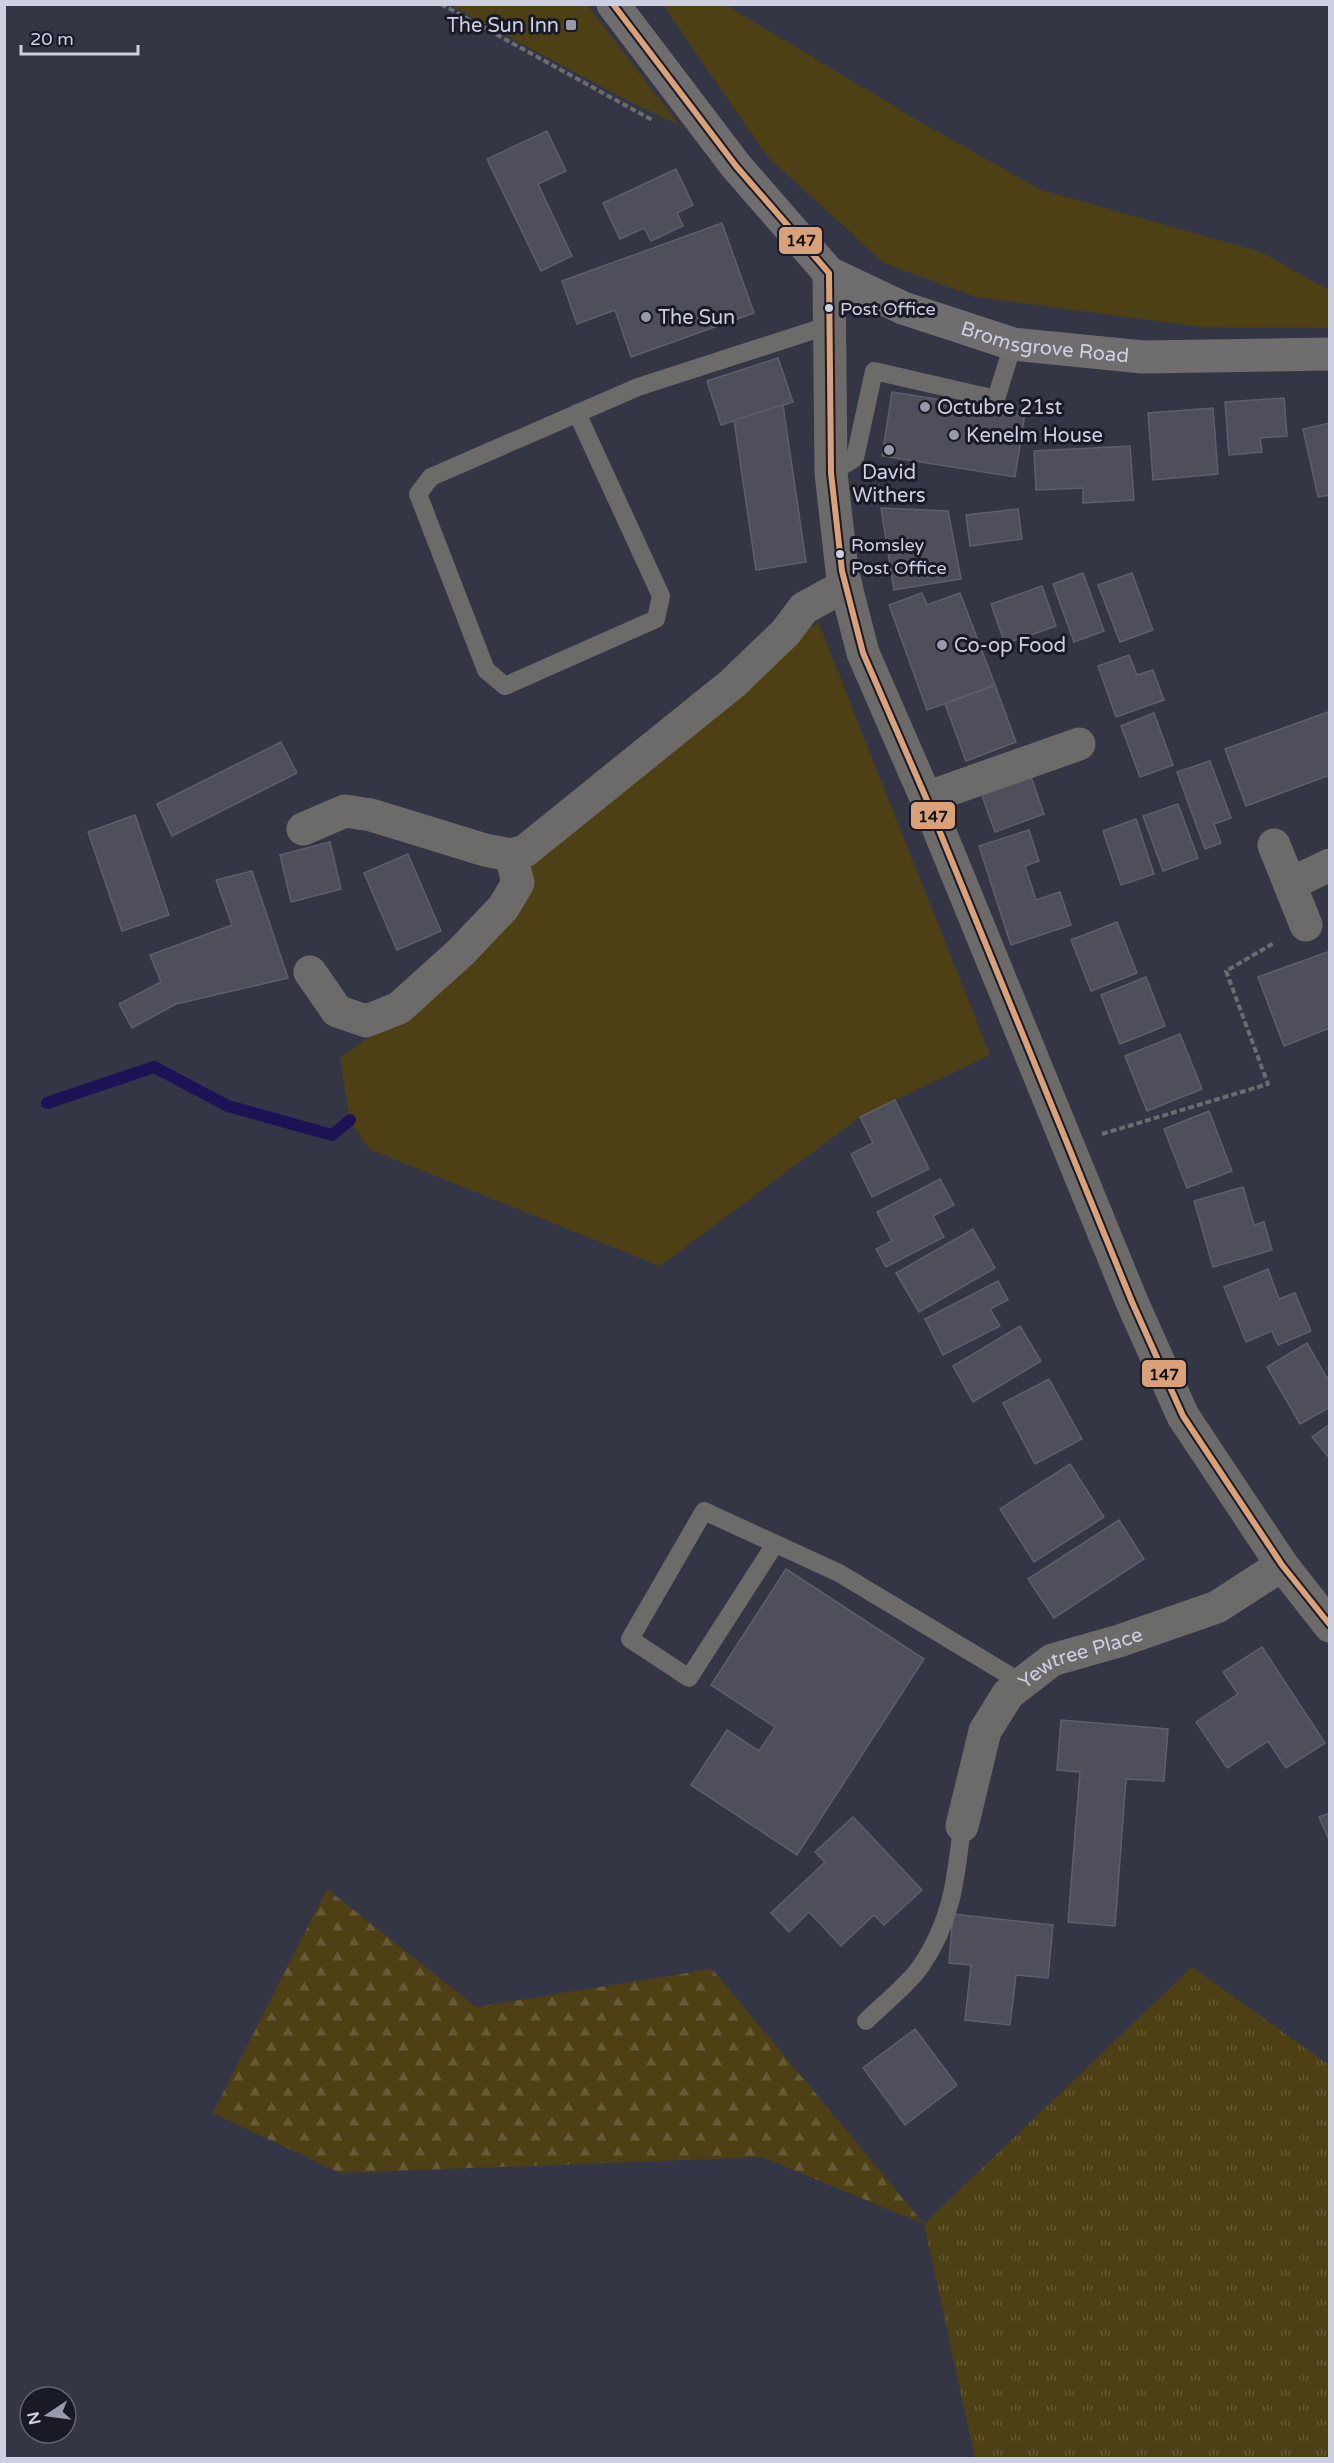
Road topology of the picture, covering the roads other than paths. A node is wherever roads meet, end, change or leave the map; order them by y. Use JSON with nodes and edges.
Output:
{"nodes":[{"id":1,"x":613,"y":4,"type":"edge"},
{"id":2,"x":829,"y":273,"type":"junction"},
{"id":3,"x":830,"y":325,"type":"junction"},
{"id":4,"x":1013,"y":344,"type":"junction"},
{"id":5,"x":1329,"y":354,"type":"edge"},
{"id":6,"x":578,"y":413,"type":"junction"},
{"id":7,"x":831,"y":473,"type":"junction"},
{"id":8,"x":846,"y":585,"type":"junction"},
{"id":9,"x":1079,"y":744,"type":"dead end"},
{"id":10,"x":926,"y":798,"type":"junction"},
{"id":11,"x":303,"y":829,"type":"dead end"},
{"id":12,"x":1274,"y":845,"type":"dead end"},
{"id":13,"x":511,"y":855,"type":"junction"},
{"id":14,"x":1329,"y":865,"type":"edge"},
{"id":15,"x":1290,"y":884,"type":"junction"},
{"id":16,"x":1306,"y":925,"type":"road end"},
{"id":17,"x":310,"y":972,"type":"dead end"},
{"id":18,"x":775,"y":1544,"type":"junction"},
{"id":19,"x":1282,"y":1564,"type":"junction"},
{"id":20,"x":1329,"y":1626,"type":"edge"},
{"id":21,"x":1022,"y":1683,"type":"junction"},
{"id":22,"x":962,"y":1826,"type":"joint"},
{"id":23,"x":866,"y":2021,"type":"dead end"}],
"edges":[{"from":1,"to":2,"type":"main road","name":"Bromsgrove Road"},
{"from":2,"to":3,"type":"street"},
{"from":2,"to":4,"type":"main road","name":"Bromsgrove Road"},
{"from":3,"to":6,"type":"lane"},
{"from":3,"to":7,"type":"street"},
{"from":4,"to":5,"type":"main road","name":"Bromsgrove Road"},
{"from":4,"to":7,"type":"lane"},
{"from":6,"to":6,"type":"lane"},
{"from":7,"to":8,"type":"street"},
{"from":8,"to":10,"type":"street"},
{"from":8,"to":13,"type":"street"},
{"from":9,"to":10,"type":"street"},
{"from":10,"to":19,"type":"street"},
{"from":11,"to":13,"type":"street"},
{"from":12,"to":15,"type":"street"},
{"from":13,"to":17,"type":"street"},
{"from":14,"to":15,"type":"street"},
{"from":15,"to":16,"type":"street"},
{"from":18,"to":18,"type":"lane"},
{"from":18,"to":21,"type":"lane"},
{"from":19,"to":20,"type":"street"},
{"from":19,"to":21,"type":"street","name":"Yewtree Place"},
{"from":21,"to":22,"type":"street","name":"Yewtree Place"},
{"from":22,"to":23,"type":"lane"}]}
